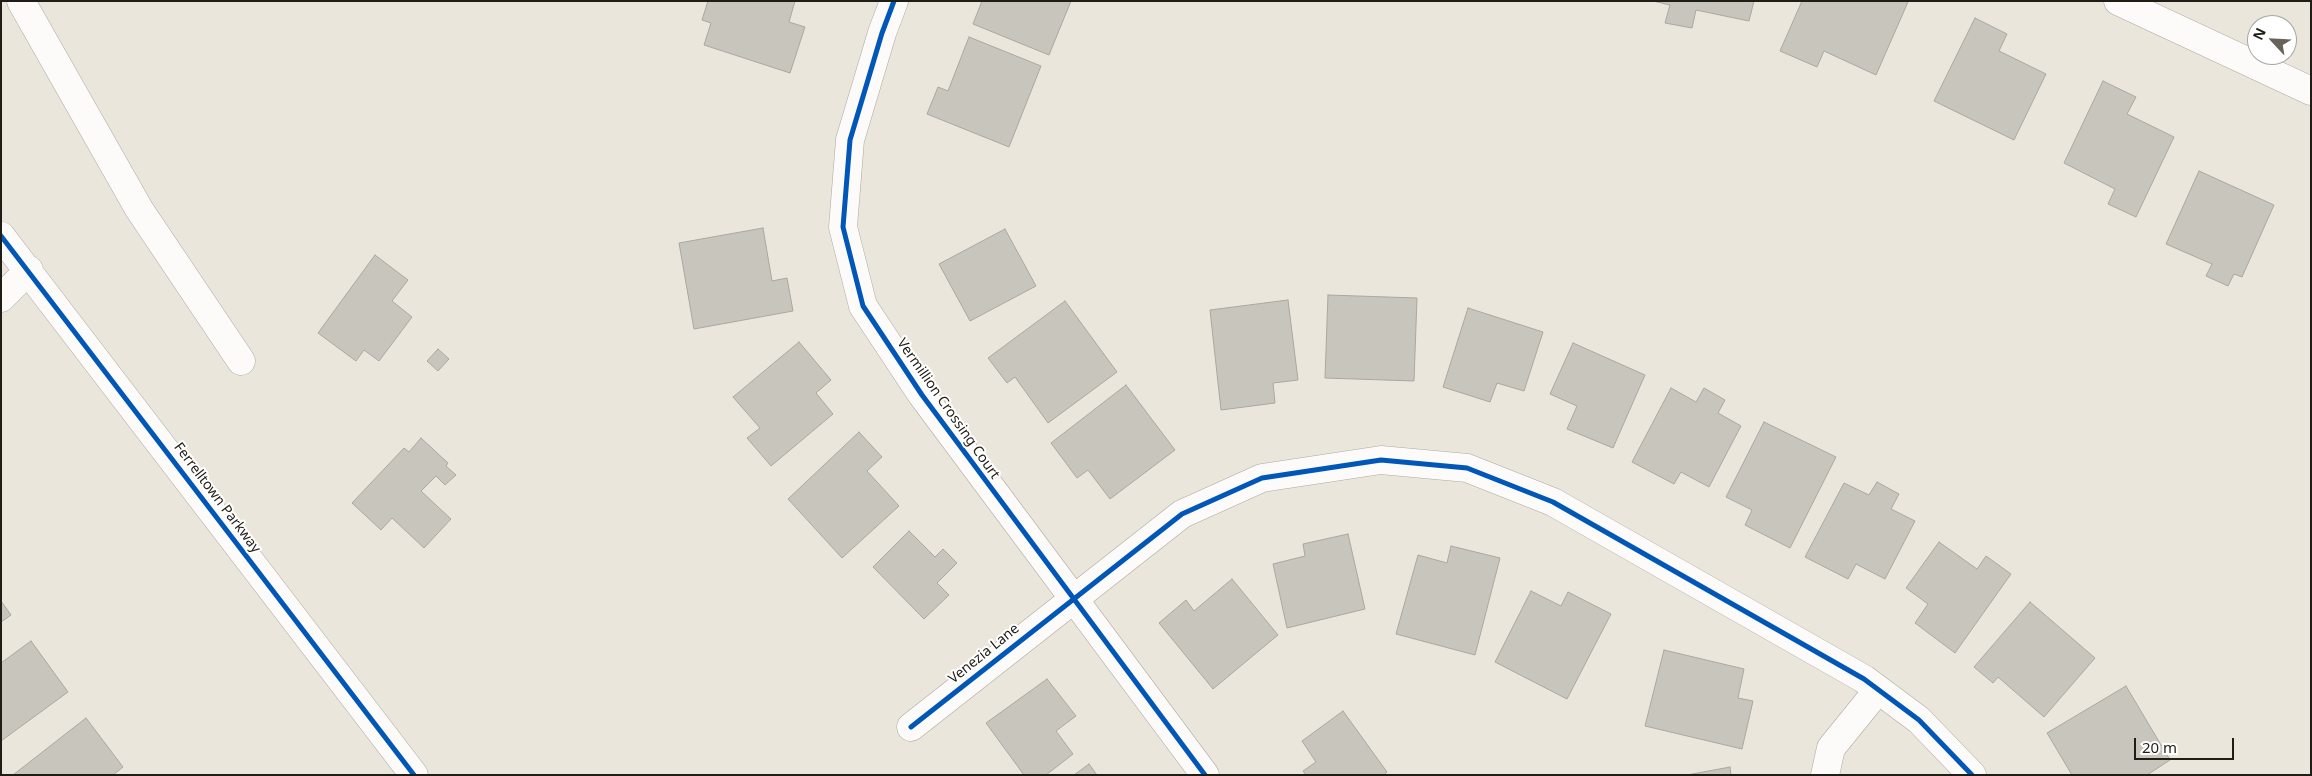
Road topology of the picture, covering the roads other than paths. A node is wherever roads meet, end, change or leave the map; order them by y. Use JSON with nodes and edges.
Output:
{"nodes":[{"id":1,"x":21,"y":1,"type":"edge"},
{"id":2,"x":894,"y":1,"type":"edge"},
{"id":3,"x":2118,"y":1,"type":"edge"},
{"id":4,"x":2311,"y":91,"type":"edge"},
{"id":5,"x":1,"y":236,"type":"edge"},
{"id":6,"x":29,"y":270,"type":"junction"},
{"id":7,"x":1,"y":298,"type":"edge"},
{"id":8,"x":241,"y":361,"type":"dead end"},
{"id":9,"x":1072,"y":598,"type":"junction"},
{"id":10,"x":1878,"y":690,"type":"junction"},
{"id":11,"x":911,"y":727,"type":"dead end"},
{"id":12,"x":414,"y":775,"type":"edge"},
{"id":13,"x":1205,"y":775,"type":"edge"},
{"id":14,"x":1825,"y":775,"type":"edge"},
{"id":15,"x":1972,"y":775,"type":"edge"}],
"edges":[{"from":1,"to":8,"type":"street"},
{"from":2,"to":9,"type":"street","name":"Vermillion Crossing Court"},
{"from":3,"to":4,"type":"street"},
{"from":5,"to":6,"type":"street","name":"Ferrelltown Parkway"},
{"from":6,"to":7,"type":"street"},
{"from":6,"to":12,"type":"street","name":"Ferrelltown Parkway"},
{"from":9,"to":10,"type":"street","name":"Venezia Lane"},
{"from":9,"to":11,"type":"street","name":"Venezia Lane"},
{"from":9,"to":13,"type":"street","name":"Vermillion Crossing Court"},
{"from":10,"to":14,"type":"street"},
{"from":10,"to":15,"type":"street","name":"Venezia Lane"}]}
